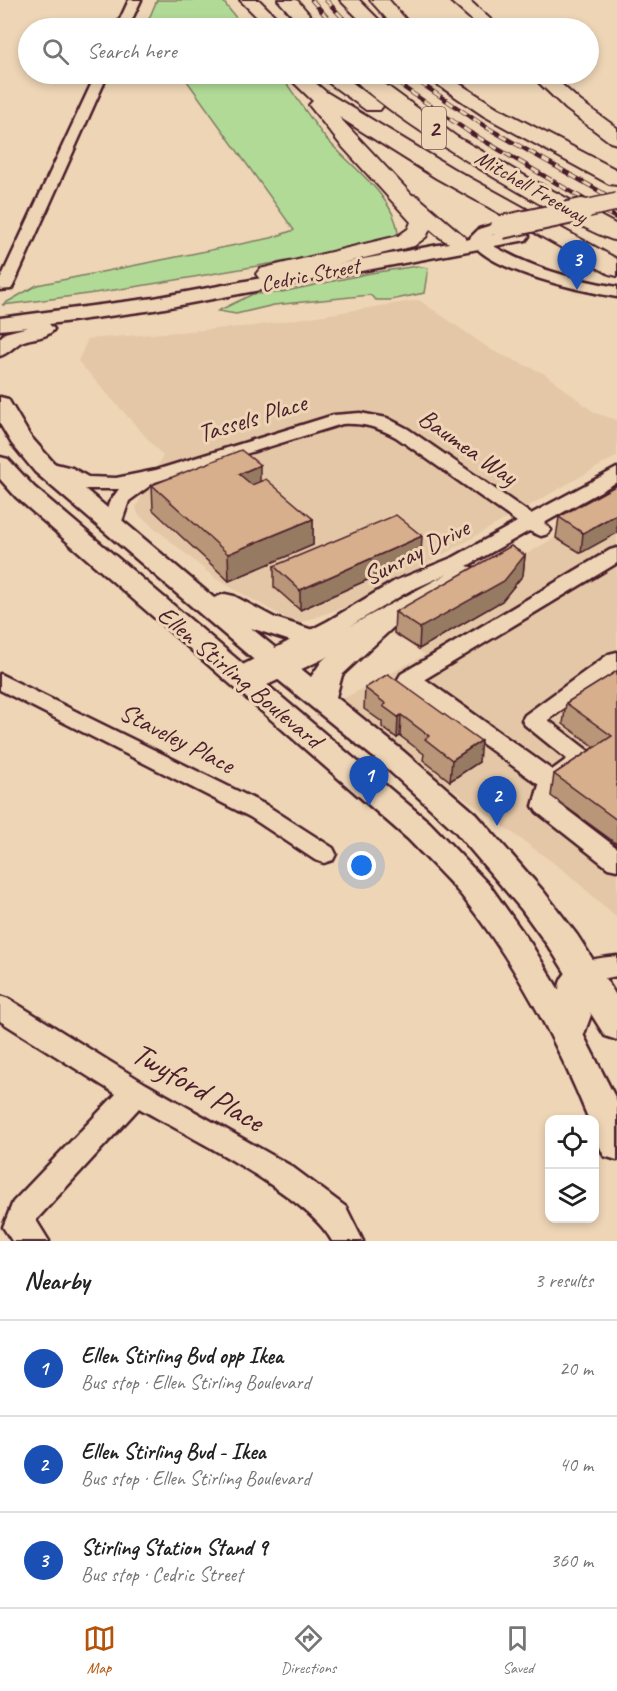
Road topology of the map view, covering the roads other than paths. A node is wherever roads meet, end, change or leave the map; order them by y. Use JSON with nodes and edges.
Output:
{"nodes":[{"id":1,"x":135,"y":0,"type":"edge"},
{"id":2,"x":236,"y":0,"type":"edge"},
{"id":3,"x":249,"y":0,"type":"edge"},
{"id":4,"x":287,"y":0,"type":"edge"},
{"id":5,"x":349,"y":0,"type":"edge"},
{"id":6,"x":379,"y":0,"type":"edge"},
{"id":7,"x":458,"y":0,"type":"edge"},
{"id":8,"x":127,"y":18,"type":"edge"},
{"id":9,"x":250,"y":18,"type":"edge"},
{"id":10,"x":268,"y":18,"type":"edge"},
{"id":11,"x":303,"y":18,"type":"edge"},
{"id":12,"x":368,"y":18,"type":"edge"},
{"id":13,"x":395,"y":18,"type":"edge"},
{"id":14,"x":479,"y":18,"type":"edge"},
{"id":15,"x":97,"y":84,"type":"edge"},
{"id":16,"x":302,"y":84,"type":"edge"},
{"id":17,"x":305,"y":84,"type":"edge"},
{"id":18,"x":343,"y":84,"type":"edge"},
{"id":19,"x":373,"y":84,"type":"edge"},
{"id":20,"x":448,"y":84,"type":"edge"},
{"id":21,"x":462,"y":84,"type":"edge"},
{"id":22,"x":550,"y":84,"type":"edge"},
{"id":23,"x":491,"y":112,"type":"junction"},
{"id":24,"x":617,"y":138,"type":"edge"},
{"id":25,"x":512,"y":178,"type":"junction"},
{"id":26,"x":617,"y":179,"type":"edge"},
{"id":27,"x":398,"y":194,"type":"junction"},
{"id":28,"x":617,"y":202,"type":"edge"},
{"id":29,"x":617,"y":214,"type":"edge"},
{"id":30,"x":510,"y":234,"type":"junction"},
{"id":31,"x":617,"y":234,"type":"edge"},
{"id":32,"x":471,"y":244,"type":"junction"},
{"id":33,"x":617,"y":269,"type":"edge"},
{"id":34,"x":268,"y":274,"type":"junction"},
{"id":35,"x":5,"y":286,"type":"dead end"},
{"id":36,"x":617,"y":292,"type":"edge"},
{"id":37,"x":154,"y":304,"type":"junction"},
{"id":38,"x":0,"y":309,"type":"edge"},
{"id":39,"x":0,"y":324,"type":"edge"},
{"id":40,"x":0,"y":349,"type":"edge"},
{"id":41,"x":0,"y":404,"type":"edge"},
{"id":42,"x":360,"y":418,"type":"joint"},
{"id":43,"x":0,"y":464,"type":"edge"},
{"id":44,"x":44,"y":467,"type":"junction"},
{"id":45,"x":617,"y":474,"type":"edge"},
{"id":46,"x":160,"y":475,"type":"junction"},
{"id":47,"x":617,"y":488,"type":"edge"},
{"id":48,"x":111,"y":526,"type":"junction"},
{"id":49,"x":536,"y":527,"type":"junction"},
{"id":50,"x":617,"y":554,"type":"edge"},
{"id":51,"x":187,"y":590,"type":"junction"},
{"id":52,"x":393,"y":613,"type":"junction"},
{"id":53,"x":309,"y":638,"type":"junction"},
{"id":54,"x":617,"y":659,"type":"edge"},
{"id":55,"x":276,"y":664,"type":"junction"},
{"id":56,"x":0,"y":681,"type":"edge"},
{"id":57,"x":244,"y":681,"type":"junction"},
{"id":58,"x":321,"y":700,"type":"junction"},
{"id":59,"x":552,"y":782,"type":"junction"},
{"id":60,"x":324,"y":854,"type":"dead end"},
{"id":61,"x":617,"y":861,"type":"edge"},
{"id":62,"x":617,"y":966,"type":"edge"},
{"id":63,"x":584,"y":974,"type":"junction"},
{"id":64,"x":0,"y":1007,"type":"edge"},
{"id":65,"x":616,"y":1022,"type":"edge"},
{"id":66,"x":570,"y":1037,"type":"junction"},
{"id":67,"x":136,"y":1092,"type":"junction"},
{"id":68,"x":617,"y":1144,"type":"edge"},
{"id":69,"x":34,"y":1241,"type":"edge"},
{"id":70,"x":348,"y":1241,"type":"edge"}],
"edges":[{"from":1,"to":8,"type":"street"},
{"from":2,"to":9,"type":"highway"},
{"from":3,"to":10,"type":"highway"},
{"from":4,"to":11,"type":"highway"},
{"from":5,"to":12,"type":"highway"},
{"from":6,"to":13,"type":"highway"},
{"from":7,"to":14,"type":"highway"},
{"from":15,"to":35,"type":"street"},
{"from":16,"to":27,"type":"highway"},
{"from":17,"to":33,"type":"highway"},
{"from":18,"to":25,"type":"highway"},
{"from":19,"to":25,"type":"highway","name":"Mitchell Freeway","number":"2"},
{"from":20,"to":23,"type":"highway","name":"Mitchell Freeway","number":"2"},
{"from":21,"to":23,"type":"highway"},
{"from":22,"to":24,"type":"highway"},
{"from":23,"to":26,"type":"highway","name":"Mitchell Freeway","number":"2"},
{"from":25,"to":31,"type":"highway","name":"Mitchell Freeway","number":"2"},
{"from":27,"to":32,"type":"highway"},
{"from":27,"to":34,"type":"highway"},
{"from":28,"to":30,"type":"main road","name":"Cedric Street","bridge":true},
{"from":29,"to":30,"type":"main road","name":"Cedric Street"},
{"from":30,"to":32,"type":"main road","name":"Cedric Street"},
{"from":32,"to":34,"type":"main road","name":"Cedric Street"},
{"from":32,"to":36,"type":"street"},
{"from":32,"to":37,"type":"main road","name":"Cedric Street"},
{"from":34,"to":38,"type":"main road","name":"Cedric Street"},
{"from":37,"to":39,"type":"main road","name":"Cedric Street"},
{"from":37,"to":40,"type":"main road"},
{"from":41,"to":44,"type":"main road","name":"Ellen Stirling Boulevard"},
{"from":42,"to":46,"type":"street","name":"Tassels Place"},
{"from":42,"to":49,"type":"street","name":"Baumea Way"},
{"from":43,"to":57,"type":"main road","name":"Ellen Stirling Boulevard"},
{"from":44,"to":46,"type":"street","name":"Tassels Place"},
{"from":44,"to":48,"type":"main road","name":"Ellen Stirling Boulevard"},
{"from":45,"to":49,"type":"street","name":"Sunray Drive"},
{"from":46,"to":48,"type":"street","name":"Tassels Place"},
{"from":47,"to":49,"type":"street","name":"Sunray Drive"},
{"from":48,"to":51,"type":"main road","name":"Ellen Stirling Boulevard"},
{"from":49,"to":52,"type":"street","name":"Sunray Drive"},
{"from":49,"to":53,"type":"street","name":"Sunray Drive"},
{"from":50,"to":59,"type":"street"},
{"from":51,"to":53,"type":"main road"},
{"from":51,"to":55,"type":"main road","name":"Ellen Stirling Boulevard"},
{"from":52,"to":55,"type":"street","name":"Sunray Drive"},
{"from":52,"to":58,"type":"main road"},
{"from":53,"to":55,"type":"street","name":"Sunray Drive"},
{"from":54,"to":59,"type":"street"},
{"from":55,"to":57,"type":"street","name":"Sunray Drive"},
{"from":55,"to":58,"type":"main road","name":"Ellen Stirling Boulevard"},
{"from":56,"to":60,"type":"street","name":"Staveley Place"},
{"from":57,"to":66,"type":"main road","name":"Ellen Stirling Boulevard"},
{"from":58,"to":63,"type":"main road","name":"Ellen Stirling Boulevard"},
{"from":59,"to":61,"type":"street"},
{"from":62,"to":63,"type":"street"},
{"from":63,"to":65,"type":"main road","name":"Ellen Stirling Boulevard"},
{"from":63,"to":66,"type":"street"},
{"from":64,"to":67,"type":"street","name":"Twyford Place"},
{"from":66,"to":68,"type":"main road","name":"Ellen Stirling Boulevard"},
{"from":67,"to":69,"type":"street"},
{"from":67,"to":70,"type":"street","name":"Twyford Place"}]}
